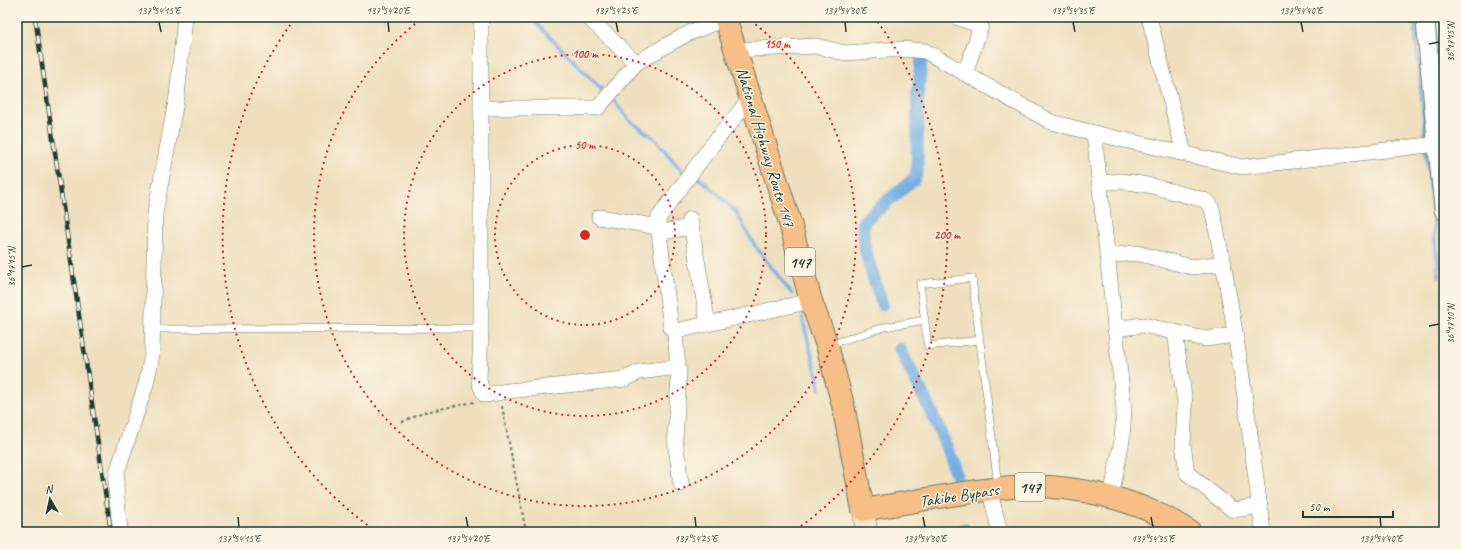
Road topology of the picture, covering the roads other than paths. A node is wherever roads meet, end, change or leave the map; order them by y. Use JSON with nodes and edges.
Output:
{"nodes":[{"id":1,"x":185,"y":17,"type":"edge"},
{"id":2,"x":481,"y":17,"type":"edge"},
{"id":3,"x":588,"y":17,"type":"edge"},
{"id":4,"x":726,"y":17,"type":"edge"},
{"id":5,"x":956,"y":17,"type":"edge"},
{"id":6,"x":1149,"y":17,"type":"edge"},
{"id":7,"x":1426,"y":17,"type":"edge"},
{"id":8,"x":984,"y":22,"type":"edge"},
{"id":9,"x":736,"y":50,"type":"junction"},
{"id":10,"x":636,"y":64,"type":"junction"},
{"id":11,"x":965,"y":74,"type":"junction"},
{"id":12,"x":752,"y":102,"type":"junction"},
{"id":13,"x":481,"y":108,"type":"junction"},
{"id":14,"x":1094,"y":134,"type":"junction"},
{"id":15,"x":1436,"y":144,"type":"junction"},
{"id":16,"x":1184,"y":153,"type":"junction"},
{"id":17,"x":1099,"y":183,"type":"junction"},
{"id":18,"x":1444,"y":211,"type":"edge"},
{"id":19,"x":599,"y":217,"type":"dead end"},
{"id":20,"x":659,"y":230,"type":"junction"},
{"id":21,"x":1107,"y":256,"type":"junction"},
{"id":22,"x":1224,"y":263,"type":"junction"},
{"id":23,"x":811,"y":301,"type":"junction"},
{"id":24,"x":925,"y":320,"type":"junction"},
{"id":25,"x":708,"y":324,"type":"junction"},
{"id":26,"x":481,"y":328,"type":"junction"},
{"id":27,"x":1115,"y":328,"type":"junction"},
{"id":28,"x":152,"y":329,"type":"junction"},
{"id":29,"x":676,"y":331,"type":"junction"},
{"id":30,"x":1175,"y":332,"type":"junction"},
{"id":31,"x":1235,"y":335,"type":"junction"},
{"id":32,"x":980,"y":340,"type":"junction"},
{"id":33,"x":826,"y":345,"type":"junction"},
{"id":34,"x":678,"y":367,"type":"junction"},
{"id":35,"x":681,"y":484,"type":"dead end"},
{"id":36,"x":994,"y":489,"type":"junction"},
{"id":37,"x":1111,"y":497,"type":"junction"},
{"id":38,"x":1260,"y":506,"type":"junction"},
{"id":39,"x":863,"y":510,"type":"junction"},
{"id":40,"x":120,"y":532,"type":"edge"},
{"id":41,"x":866,"y":532,"type":"edge"},
{"id":42,"x":1000,"y":532,"type":"edge"},
{"id":43,"x":1190,"y":532,"type":"edge"},
{"id":44,"x":1263,"y":532,"type":"edge"}],
"edges":[{"from":1,"to":28,"type":"street"},
{"from":2,"to":13,"type":"street"},
{"from":3,"to":10,"type":"street"},
{"from":4,"to":9,"type":"highway","name":"National Highway Route 147","number":"147"},
{"from":4,"to":10,"type":"street"},
{"from":5,"to":8,"type":"street"},
{"from":6,"to":16,"type":"street"},
{"from":7,"to":15,"type":"street"},
{"from":8,"to":11,"type":"street"},
{"from":9,"to":11,"type":"street"},
{"from":9,"to":12,"type":"highway","name":"National Highway Route 147","number":"147"},
{"from":10,"to":13,"type":"street"},
{"from":11,"to":14,"type":"street"},
{"from":12,"to":20,"type":"street"},
{"from":12,"to":23,"type":"highway","name":"National Highway Route 147","number":"147"},
{"from":13,"to":26,"type":"street"},
{"from":14,"to":16,"type":"street"},
{"from":14,"to":17,"type":"street"},
{"from":15,"to":16,"type":"street"},
{"from":15,"to":18,"type":"street"},
{"from":17,"to":21,"type":"street"},
{"from":17,"to":22,"type":"street"},
{"from":19,"to":20,"type":"street"},
{"from":20,"to":25,"type":"street"},
{"from":20,"to":29,"type":"street"},
{"from":21,"to":22,"type":"street"},
{"from":21,"to":27,"type":"street"},
{"from":22,"to":31,"type":"street"},
{"from":23,"to":25,"type":"street"},
{"from":23,"to":33,"type":"highway","name":"National Highway Route 147","number":"147"},
{"from":24,"to":32,"type":"lane"},
{"from":24,"to":32,"type":"lane"},
{"from":24,"to":33,"type":"lane"},
{"from":25,"to":29,"type":"street"},
{"from":26,"to":28,"type":"lane"},
{"from":26,"to":34,"type":"street"},
{"from":27,"to":30,"type":"street"},
{"from":27,"to":37,"type":"street"},
{"from":28,"to":40,"type":"street"},
{"from":29,"to":34,"type":"street"},
{"from":30,"to":31,"type":"street"},
{"from":30,"to":38,"type":"street"},
{"from":31,"to":38,"type":"street"},
{"from":32,"to":36,"type":"lane"},
{"from":33,"to":39,"type":"highway","name":"National Highway Route 147","number":"147"},
{"from":34,"to":35,"type":"street"},
{"from":36,"to":37,"type":"highway","name":"Takibe Bypass","number":"147"},
{"from":36,"to":39,"type":"highway","name":"Takibe Bypass","number":"147"},
{"from":36,"to":42,"type":"street"},
{"from":37,"to":43,"type":"highway","name":"Takibe Bypass","number":"147"},
{"from":38,"to":44,"type":"street"},
{"from":39,"to":41,"type":"main road"}]}
